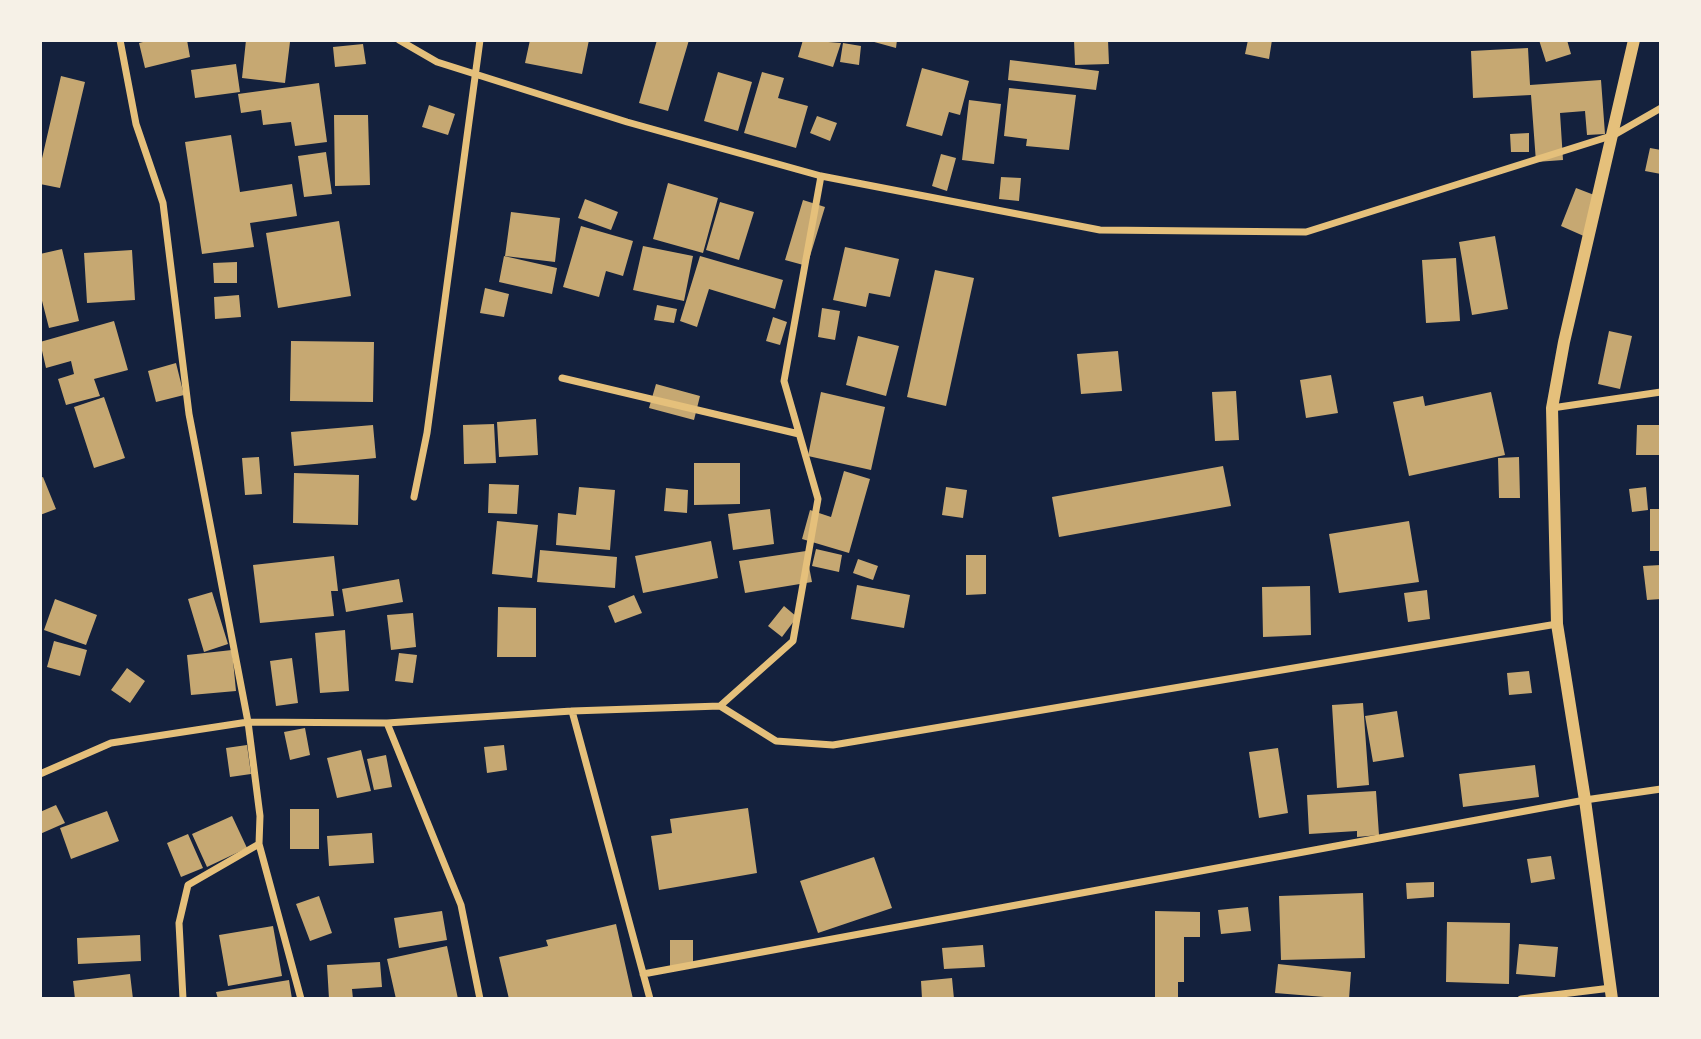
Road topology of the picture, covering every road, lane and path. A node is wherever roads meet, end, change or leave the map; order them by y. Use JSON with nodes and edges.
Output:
{"nodes":[{"id":1,"x":120,"y":40,"type":"edge"},
{"id":2,"x":399,"y":40,"type":"edge"},
{"id":3,"x":480,"y":40,"type":"edge"},
{"id":4,"x":1634,"y":40,"type":"edge"},
{"id":5,"x":476,"y":75,"type":"junction"},
{"id":6,"x":1661,"y":108,"type":"edge"},
{"id":7,"x":1614,"y":135,"type":"junction"},
{"id":8,"x":821,"y":176,"type":"junction"},
{"id":9,"x":562,"y":378,"type":"dead end"},
{"id":10,"x":1661,"y":393,"type":"edge"},
{"id":11,"x":1552,"y":408,"type":"junction"},
{"id":12,"x":799,"y":434,"type":"junction"},
{"id":13,"x":414,"y":497,"type":"dead end"},
{"id":14,"x":1556,"y":625,"type":"junction"},
{"id":15,"x":720,"y":706,"type":"junction"},
{"id":16,"x":572,"y":711,"type":"junction"},
{"id":17,"x":248,"y":722,"type":"junction"},
{"id":18,"x":387,"y":723,"type":"junction"},
{"id":19,"x":40,"y":774,"type":"edge"},
{"id":20,"x":1661,"y":789,"type":"edge"},
{"id":21,"x":1585,"y":800,"type":"junction"},
{"id":22,"x":259,"y":844,"type":"junction"},
{"id":23,"x":643,"y":974,"type":"junction"},
{"id":24,"x":1611,"y":993,"type":"edge"},
{"id":25,"x":183,"y":999,"type":"edge"},
{"id":26,"x":300,"y":999,"type":"edge"},
{"id":27,"x":480,"y":999,"type":"edge"},
{"id":28,"x":650,"y":999,"type":"edge"},
{"id":29,"x":1521,"y":999,"type":"edge"}],
"edges":[{"from":1,"to":17,"type":"street"},
{"from":2,"to":5,"type":"street"},
{"from":3,"to":5,"type":"street"},
{"from":4,"to":7,"type":"street"},
{"from":5,"to":8,"type":"street"},
{"from":5,"to":13,"type":"street"},
{"from":6,"to":7,"type":"street"},
{"from":7,"to":8,"type":"street"},
{"from":7,"to":11,"type":"street"},
{"from":8,"to":12,"type":"street"},
{"from":9,"to":12,"type":"street"},
{"from":10,"to":11,"type":"street"},
{"from":11,"to":14,"type":"street"},
{"from":12,"to":15,"type":"street"},
{"from":14,"to":15,"type":"street"},
{"from":14,"to":21,"type":"street"},
{"from":15,"to":16,"type":"street"},
{"from":16,"to":18,"type":"street"},
{"from":16,"to":23,"type":"street"},
{"from":17,"to":18,"type":"street"},
{"from":17,"to":19,"type":"street"},
{"from":17,"to":22,"type":"street"},
{"from":18,"to":27,"type":"street"},
{"from":20,"to":21,"type":"street"},
{"from":21,"to":23,"type":"street"},
{"from":21,"to":24,"type":"street"},
{"from":22,"to":25,"type":"street"},
{"from":22,"to":26,"type":"street"},
{"from":23,"to":28,"type":"street"},
{"from":24,"to":29,"type":"street"}]}
